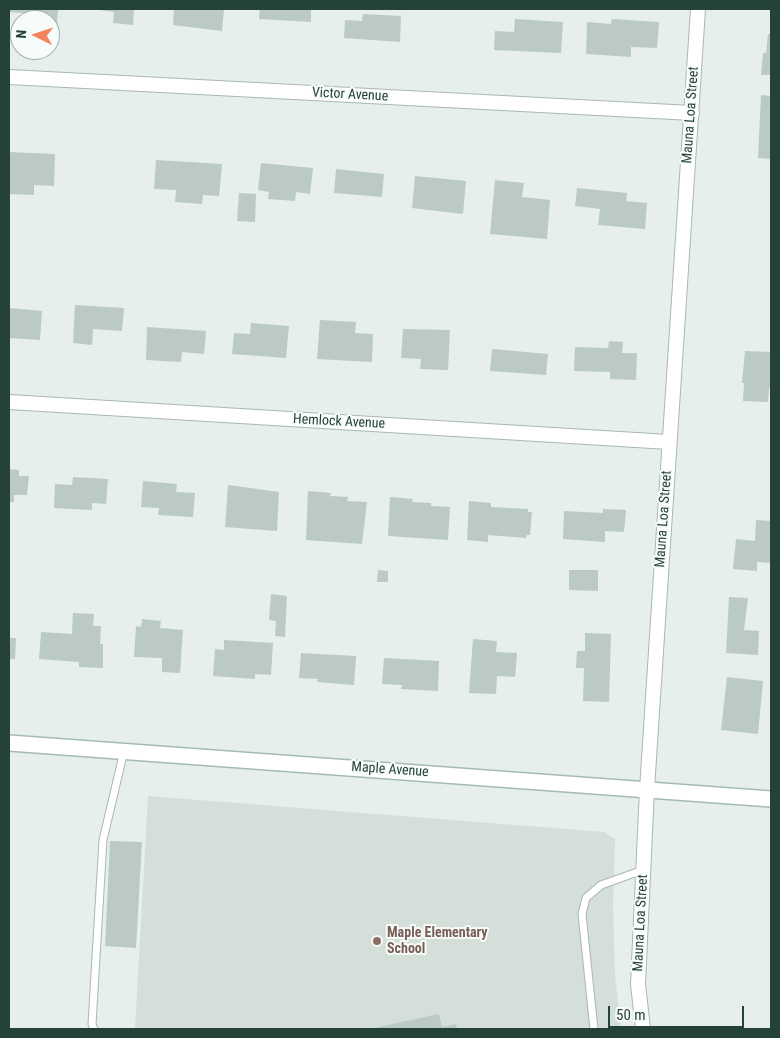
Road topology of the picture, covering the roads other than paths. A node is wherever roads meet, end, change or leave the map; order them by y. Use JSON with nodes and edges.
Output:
{"nodes":[{"id":1,"x":698,"y":9,"type":"edge"},
{"id":2,"x":9,"y":77,"type":"edge"},
{"id":3,"x":692,"y":113,"type":"junction"},
{"id":4,"x":9,"y":402,"type":"edge"},
{"id":5,"x":668,"y":442,"type":"junction"},
{"id":6,"x":9,"y":743,"type":"edge"},
{"id":7,"x":124,"y":751,"type":"junction"},
{"id":8,"x":647,"y":789,"type":"junction"},
{"id":9,"x":771,"y":799,"type":"edge"},
{"id":10,"x":643,"y":870,"type":"junction"},
{"id":11,"x":94,"y":1029,"type":"edge"},
{"id":12,"x":594,"y":1029,"type":"edge"},
{"id":13,"x":643,"y":1029,"type":"edge"}],
"edges":[{"from":1,"to":3,"type":"street","name":"Mauna Loa Street"},
{"from":2,"to":3,"type":"street","name":"Victor Avenue"},
{"from":3,"to":5,"type":"street","name":"Mauna Loa Street"},
{"from":4,"to":5,"type":"street","name":"Hemlock Avenue"},
{"from":5,"to":8,"type":"street","name":"Mauna Loa Street"},
{"from":6,"to":7,"type":"street","name":"Maple Avenue"},
{"from":7,"to":8,"type":"street","name":"Maple Avenue"},
{"from":7,"to":11,"type":"lane"},
{"from":8,"to":9,"type":"street","name":"Maple Avenue"},
{"from":8,"to":10,"type":"street","name":"Mauna Loa Street"},
{"from":10,"to":12,"type":"lane"},
{"from":10,"to":13,"type":"street","name":"Mauna Loa Street"}]}
